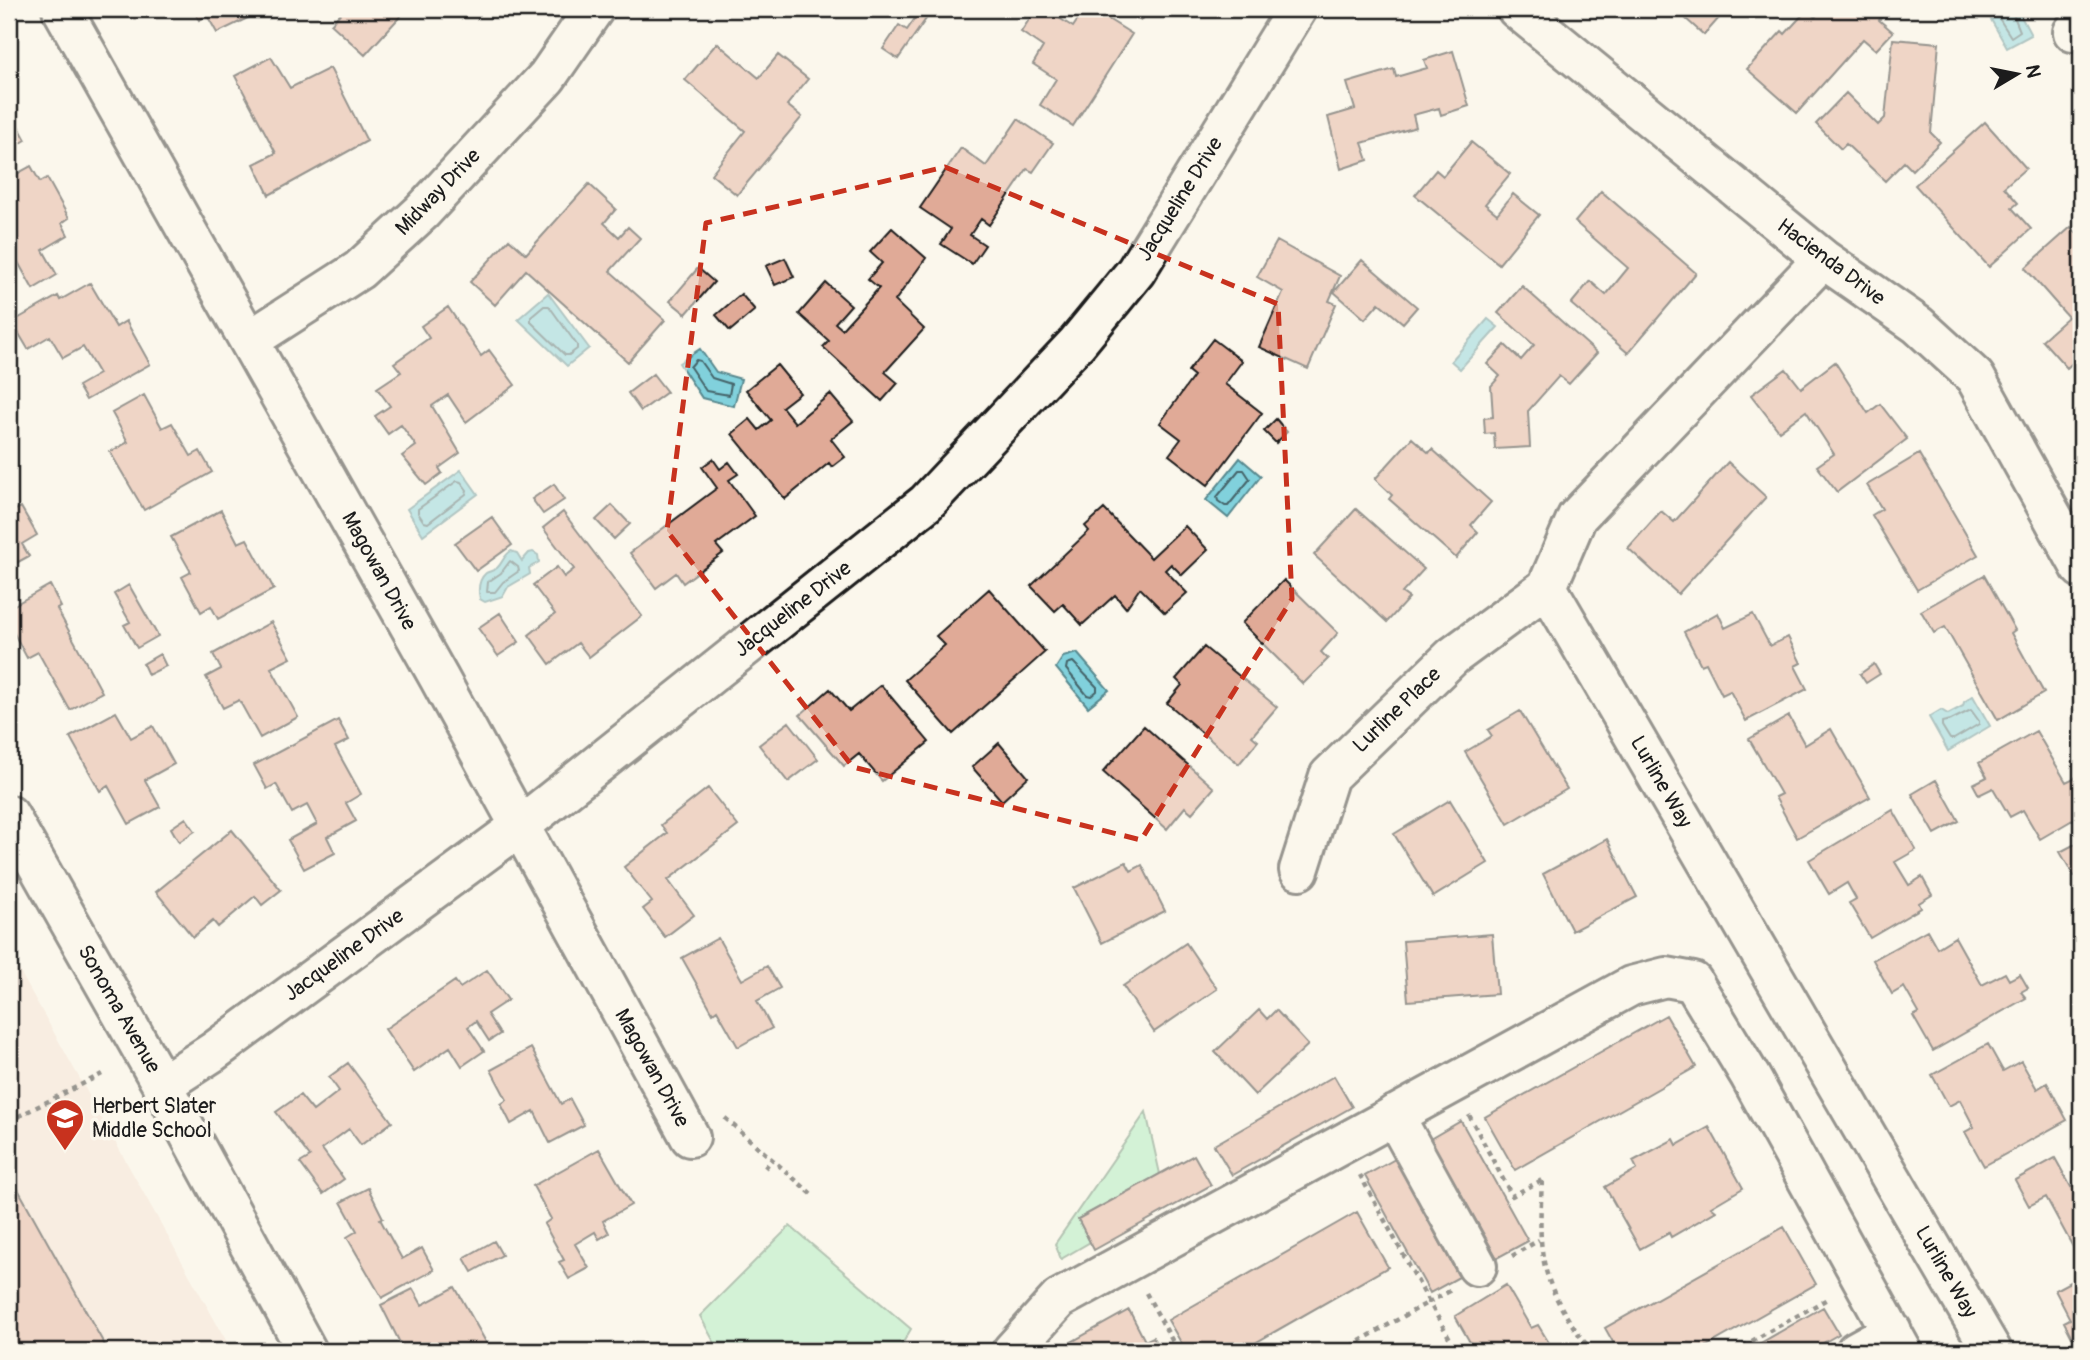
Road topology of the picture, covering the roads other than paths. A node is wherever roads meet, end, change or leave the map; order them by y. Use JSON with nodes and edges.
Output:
{"nodes":[{"id":1,"x":62,"y":9,"type":"edge"},
{"id":2,"x":594,"y":9,"type":"edge"},
{"id":3,"x":1297,"y":9,"type":"edge"},
{"id":4,"x":1517,"y":9,"type":"edge"},
{"id":5,"x":1823,"y":260,"type":"junction"},
{"id":6,"x":250,"y":340,"type":"junction"},
{"id":7,"x":2081,"y":568,"type":"edge"},
{"id":8,"x":1547,"y":587,"type":"junction"},
{"id":9,"x":9,"y":815,"type":"edge"},
{"id":10,"x":519,"y":827,"type":"junction"},
{"id":11,"x":1299,"y":870,"type":"dead end"},
{"id":12,"x":162,"y":1085,"type":"junction"},
{"id":13,"x":1394,"y":1115,"type":"junction"},
{"id":14,"x":690,"y":1138,"type":"dead end"},
{"id":15,"x":1477,"y":1266,"type":"dead end"},
{"id":16,"x":1897,"y":1341,"type":"edge"},
{"id":17,"x":307,"y":1351,"type":"edge"},
{"id":18,"x":1012,"y":1351,"type":"edge"},
{"id":19,"x":1856,"y":1351,"type":"edge"},
{"id":20,"x":1992,"y":1351,"type":"edge"}],
"edges":[{"from":1,"to":6,"type":"street","name":"Magowan Drive"},
{"from":2,"to":6,"type":"street","name":"Midway Drive"},
{"from":3,"to":10,"type":"street","name":"Jacqueline Drive"},
{"from":4,"to":5,"type":"street","name":"Hacienda Drive"},
{"from":5,"to":7,"type":"street","name":"Hacienda Drive"},
{"from":5,"to":8,"type":"street"},
{"from":6,"to":10,"type":"street","name":"Magowan Drive"},
{"from":8,"to":11,"type":"street","name":"Lurline Place"},
{"from":8,"to":20,"type":"street","name":"Lurline Way"},
{"from":9,"to":12,"type":"street","name":"Sonoma Avenue"},
{"from":10,"to":12,"type":"street","name":"Jacqueline Drive"},
{"from":10,"to":14,"type":"street","name":"Magowan Drive"},
{"from":12,"to":17,"type":"street","name":"Sonoma Avenue"},
{"from":13,"to":15,"type":"street"},
{"from":13,"to":16,"type":"street"},
{"from":13,"to":18,"type":"street"},
{"from":16,"to":19,"type":"street"}]}
